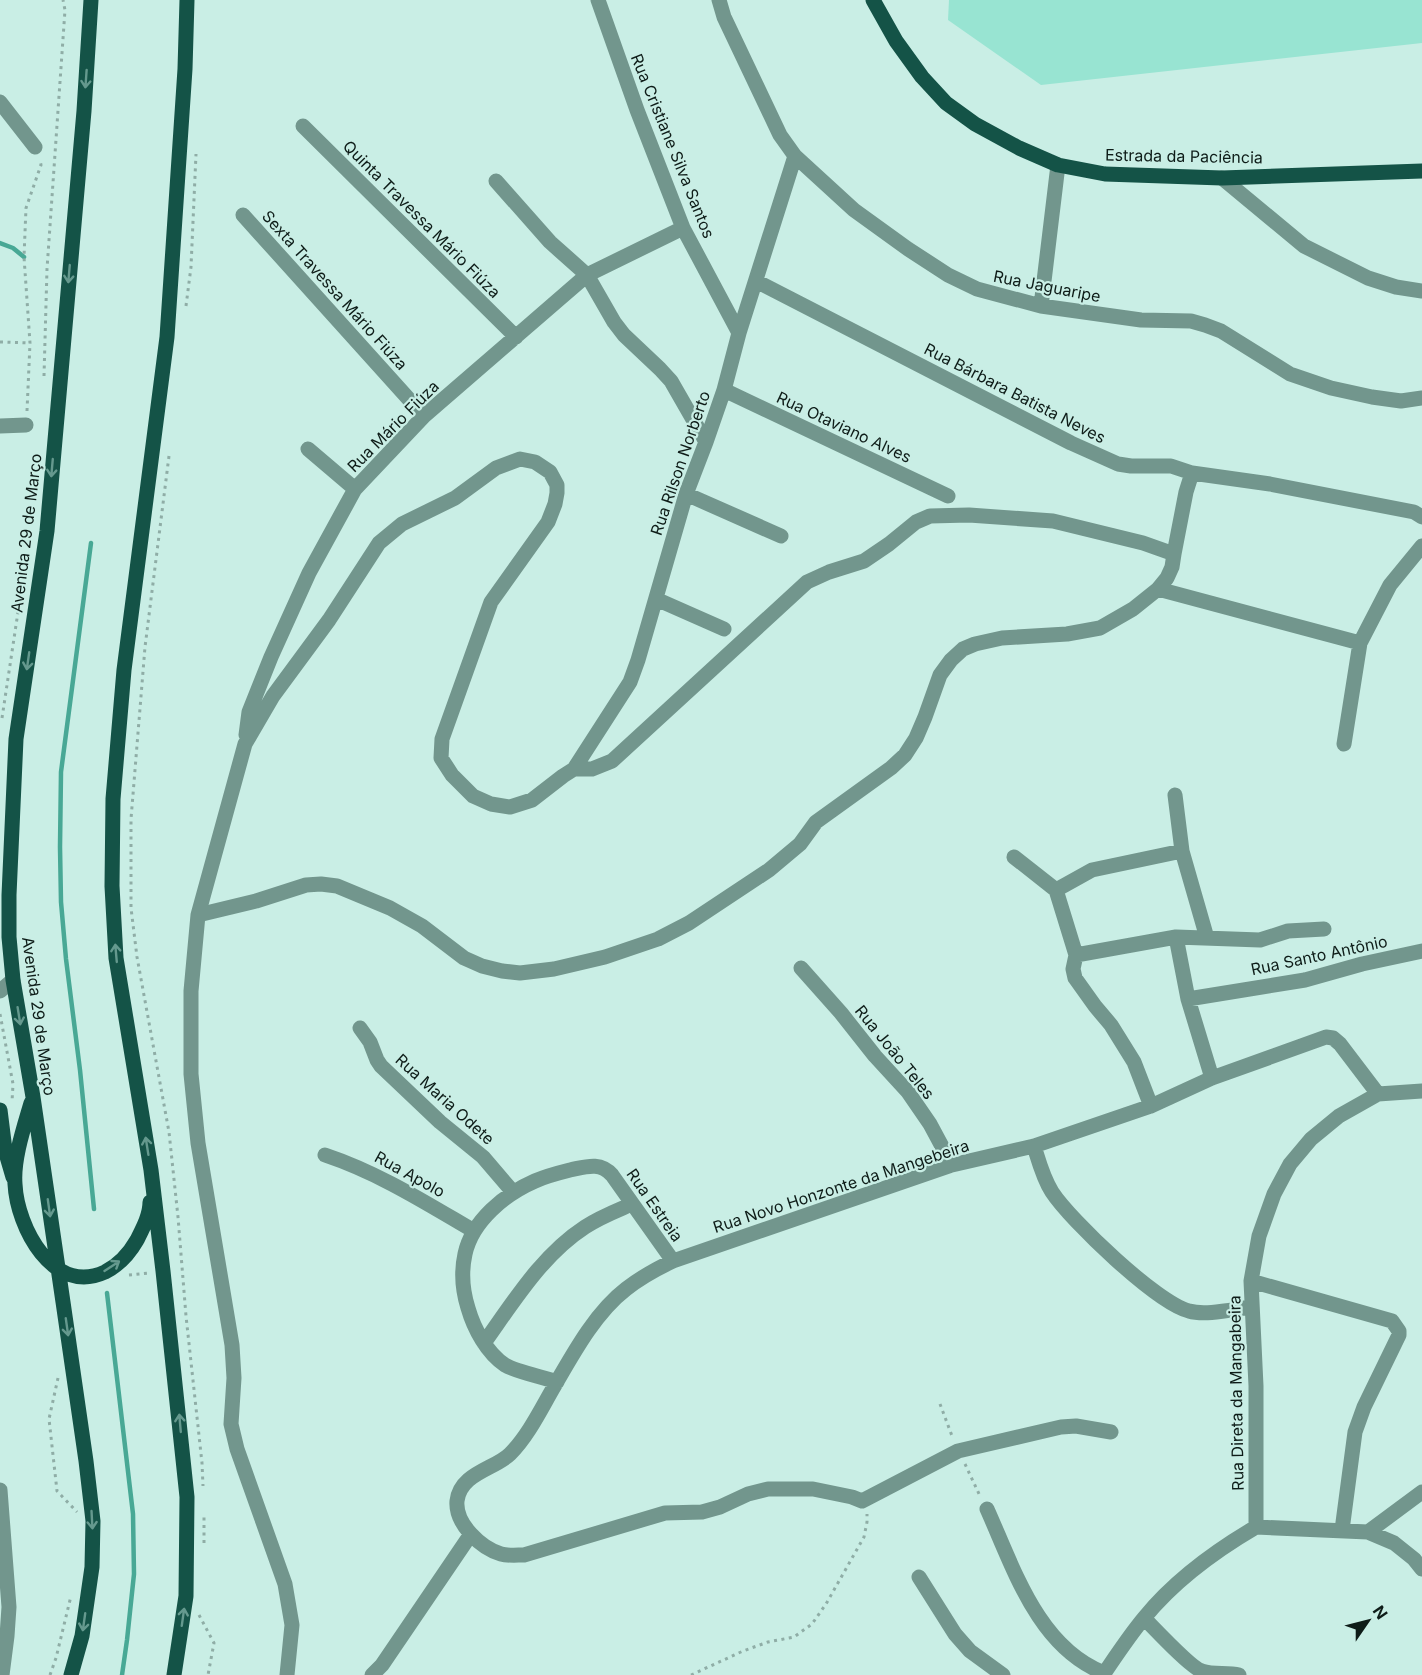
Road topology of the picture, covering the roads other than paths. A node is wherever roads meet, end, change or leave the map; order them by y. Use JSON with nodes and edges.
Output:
{"nodes":[{"id":1,"x":79,"y":0,"type":"edge"},
{"id":2,"x":91,"y":0,"type":"edge"},
{"id":3,"x":187,"y":0,"type":"edge"},
{"id":4,"x":598,"y":0,"type":"edge"},
{"id":5,"x":719,"y":0,"type":"edge"},
{"id":6,"x":873,"y":0,"type":"edge"},
{"id":7,"x":88,"y":47,"type":"junction"},
{"id":8,"x":0,"y":102,"type":"edge"},
{"id":9,"x":303,"y":126,"type":"dead end"},
{"id":10,"x":35,"y":147,"type":"road end"},
{"id":11,"x":795,"y":156,"type":"junction"},
{"id":12,"x":1058,"y":165,"type":"junction"},
{"id":13,"x":1422,"y":171,"type":"edge"},
{"id":14,"x":1222,"y":178,"type":"junction"},
{"id":15,"x":496,"y":181,"type":"dead end"},
{"id":16,"x":243,"y":215,"type":"dead end"},
{"id":17,"x":683,"y":228,"type":"junction"},
{"id":18,"x":587,"y":275,"type":"junction"},
{"id":19,"x":756,"y":281,"type":"junction"},
{"id":20,"x":1422,"y":291,"type":"edge"},
{"id":21,"x":1041,"y":306,"type":"junction"},
{"id":22,"x":739,"y":333,"type":"junction"},
{"id":23,"x":516,"y":337,"type":"junction"},
{"id":24,"x":724,"y":390,"type":"junction"},
{"id":25,"x":1422,"y":398,"type":"edge"},
{"id":26,"x":424,"y":416,"type":"junction"},
{"id":27,"x":26,"y":425,"type":"road end"},
{"id":28,"x":0,"y":426,"type":"edge"},
{"id":29,"x":706,"y":442,"type":"junction"},
{"id":30,"x":308,"y":449,"type":"dead end"},
{"id":31,"x":1192,"y":473,"type":"junction"},
{"id":32,"x":355,"y":489,"type":"junction"},
{"id":33,"x":686,"y":494,"type":"junction"},
{"id":34,"x":948,"y":496,"type":"dead end"},
{"id":35,"x":1422,"y":517,"type":"edge"},
{"id":36,"x":781,"y":536,"type":"dead end"},
{"id":37,"x":1422,"y":546,"type":"edge"},
{"id":38,"x":1174,"y":554,"type":"junction"},
{"id":39,"x":1158,"y":589,"type":"junction"},
{"id":40,"x":656,"y":598,"type":"junction"},
{"id":41,"x":724,"y":629,"type":"dead end"},
{"id":42,"x":1360,"y":643,"type":"junction"},
{"id":43,"x":245,"y":744,"type":"junction"},
{"id":44,"x":1344,"y":744,"type":"dead end"},
{"id":45,"x":574,"y":769,"type":"junction"},
{"id":46,"x":1175,"y":795,"type":"dead end"},
{"id":47,"x":1182,"y":850,"type":"junction"},
{"id":48,"x":1014,"y":857,"type":"dead end"},
{"id":49,"x":1056,"y":891,"type":"junction"},
{"id":50,"x":198,"y":915,"type":"junction"},
{"id":51,"x":1324,"y":928,"type":"dead end"},
{"id":52,"x":1176,"y":937,"type":"junction"},
{"id":53,"x":1207,"y":938,"type":"junction"},
{"id":54,"x":1422,"y":951,"type":"edge"},
{"id":55,"x":1076,"y":956,"type":"junction"},
{"id":56,"x":801,"y":968,"type":"dead end"},
{"id":57,"x":13,"y":980,"type":"junction"},
{"id":58,"x":0,"y":991,"type":"edge"},
{"id":59,"x":1188,"y":999,"type":"junction"},
{"id":60,"x":360,"y":1028,"type":"dead end"},
{"id":61,"x":1212,"y":1078,"type":"junction"},
{"id":62,"x":1422,"y":1091,"type":"edge"},
{"id":63,"x":1378,"y":1094,"type":"junction"},
{"id":64,"x":33,"y":1097,"type":"junction"},
{"id":65,"x":6,"y":1106,"type":"edge"},
{"id":66,"x":1151,"y":1106,"type":"junction"},
{"id":67,"x":1034,"y":1146,"type":"junction"},
{"id":68,"x":326,"y":1155,"type":"dead end"},
{"id":69,"x":952,"y":1165,"type":"junction"},
{"id":70,"x":151,"y":1170,"type":"junction"},
{"id":71,"x":14,"y":1182,"type":"junction"},
{"id":72,"x":513,"y":1192,"type":"junction"},
{"id":73,"x":632,"y":1204,"type":"junction"},
{"id":74,"x":474,"y":1231,"type":"junction"},
{"id":75,"x":673,"y":1260,"type":"junction"},
{"id":76,"x":58,"y":1269,"type":"junction"},
{"id":77,"x":1251,"y":1281,"type":"junction"},
{"id":78,"x":1252,"y":1307,"type":"junction"},
{"id":79,"x":484,"y":1343,"type":"junction"},
{"id":80,"x":557,"y":1382,"type":"junction"},
{"id":81,"x":1111,"y":1432,"type":"dead end"},
{"id":82,"x":0,"y":1490,"type":"edge"},
{"id":83,"x":1422,"y":1492,"type":"edge"},
{"id":84,"x":987,"y":1509,"type":"dead end"},
{"id":85,"x":1256,"y":1527,"type":"junction"},
{"id":86,"x":1342,"y":1530,"type":"junction"},
{"id":87,"x":1368,"y":1532,"type":"junction"},
{"id":88,"x":471,"y":1534,"type":"junction"},
{"id":89,"x":1422,"y":1569,"type":"edge"},
{"id":90,"x":919,"y":1577,"type":"dead end"},
{"id":91,"x":4,"y":1611,"type":"edge"},
{"id":92,"x":1144,"y":1618,"type":"junction"},
{"id":93,"x":2,"y":1651,"type":"edge"},
{"id":94,"x":1201,"y":1673,"type":"edge"},
{"id":95,"x":1103,"y":1674,"type":"edge"},
{"id":96,"x":2,"y":1675,"type":"edge"},
{"id":97,"x":71,"y":1675,"type":"edge"},
{"id":98,"x":174,"y":1675,"type":"edge"},
{"id":99,"x":286,"y":1675,"type":"edge"},
{"id":100,"x":372,"y":1675,"type":"edge"},
{"id":101,"x":1003,"y":1675,"type":"edge"},
{"id":102,"x":1239,"y":1675,"type":"edge"}],
"edges":[{"from":1,"to":7,"type":"main road"},
{"from":2,"to":7,"type":"main road","name":"Avenida 29 de Março"},
{"from":70,"to":3,"type":"main road","one_way":true},
{"from":4,"to":17,"type":"street","name":"Rua Cristiane Silva Santos"},
{"from":5,"to":11,"type":"street","name":"Rua Jaguaripe"},
{"from":6,"to":12,"type":"main road","name":"Estrada da Paciência"},
{"from":7,"to":57,"type":"main road","name":"Avenida 29 de Março","one_way":true},
{"from":8,"to":10,"type":"street"},
{"from":9,"to":23,"type":"street","name":"Quinta Travessa Mário Fiúza"},
{"from":11,"to":19,"type":"street","name":"Rua Rilson Norberto"},
{"from":11,"to":21,"type":"street","name":"Rua Jaguaripe"},
{"from":12,"to":14,"type":"main road","name":"Estrada da Paciência"},
{"from":12,"to":21,"type":"street"},
{"from":13,"to":14,"type":"main road","name":"Estrada da Paciência"},
{"from":14,"to":20,"type":"street"},
{"from":15,"to":18,"type":"street"},
{"from":16,"to":26,"type":"street","name":"Sexta Travessa Mário Fiúza"},
{"from":17,"to":18,"type":"street","name":"Rua Mário Fiúza"},
{"from":17,"to":22,"type":"street","name":"Rua Cristiane Silva Santos"},
{"from":18,"to":23,"type":"street","name":"Rua Mário Fiúza"},
{"from":18,"to":29,"type":"street"},
{"from":19,"to":22,"type":"street","name":"Rua Rilson Norberto"},
{"from":19,"to":31,"type":"street","name":"Rua Bárbara Batista Neves"},
{"from":21,"to":25,"type":"street","name":"Rua Jaguaripe"},
{"from":22,"to":24,"type":"street","name":"Rua Rilson Norberto"},
{"from":23,"to":26,"type":"street","name":"Rua Mário Fiúza"},
{"from":24,"to":29,"type":"street","name":"Rua Rilson Norberto"},
{"from":24,"to":34,"type":"street","name":"Rua Otaviano Alves"},
{"from":26,"to":32,"type":"street","name":"Rua Mário Fiúza"},
{"from":27,"to":28,"type":"street"},
{"from":29,"to":33,"type":"street","name":"Rua Rilson Norberto"},
{"from":30,"to":32,"type":"street"},
{"from":31,"to":35,"type":"street","name":"Rua Bárbara Batista Neves"},
{"from":31,"to":38,"type":"street"},
{"from":32,"to":43,"type":"street","name":"Rua Mário Fiúza"},
{"from":33,"to":36,"type":"street"},
{"from":33,"to":40,"type":"street","name":"Rua Rilson Norberto"},
{"from":37,"to":42,"type":"street"},
{"from":38,"to":39,"type":"street"},
{"from":38,"to":45,"type":"street"},
{"from":39,"to":42,"type":"street"},
{"from":39,"to":50,"type":"street"},
{"from":40,"to":41,"type":"street"},
{"from":40,"to":45,"type":"street","name":"Rua Rilson Norberto"},
{"from":42,"to":44,"type":"street"},
{"from":43,"to":45,"type":"street"},
{"from":43,"to":50,"type":"street"},
{"from":46,"to":47,"type":"street"},
{"from":47,"to":49,"type":"street"},
{"from":47,"to":53,"type":"street"},
{"from":48,"to":49,"type":"street"},
{"from":49,"to":55,"type":"street"},
{"from":50,"to":99,"type":"street"},
{"from":51,"to":53,"type":"street"},
{"from":52,"to":53,"type":"street"},
{"from":52,"to":55,"type":"street"},
{"from":52,"to":59,"type":"street"},
{"from":54,"to":59,"type":"street","name":"Rua Santo Antônio"},
{"from":55,"to":66,"type":"street"},
{"from":56,"to":69,"type":"street","name":"Rua João Teles"},
{"from":57,"to":58,"type":"street"},
{"from":57,"to":64,"type":"main road","name":"Avenida 29 de Março","one_way":true},
{"from":59,"to":61,"type":"street"},
{"from":60,"to":72,"type":"street","name":"Rua Maria Odete"},
{"from":61,"to":63,"type":"street","name":"Rua Novo Honzonte da Mangebeira"},
{"from":61,"to":66,"type":"street","name":"Rua Novo Honzonte da Mangebeira"},
{"from":62,"to":63,"type":"street"},
{"from":63,"to":77,"type":"street","name":"Rua Direta da Mangabeira"},
{"from":64,"to":71,"type":"main road"},
{"from":64,"to":76,"type":"main road","name":"Avenida 29 de Março","one_way":true},
{"from":65,"to":71,"type":"main road"},
{"from":66,"to":67,"type":"street","name":"Rua Novo Honzonte da Mangebeira"},
{"from":67,"to":69,"type":"street","name":"Rua Novo Honzonte da Mangebeira"},
{"from":67,"to":78,"type":"street"},
{"from":68,"to":74,"type":"street","name":"Rua Apolo"},
{"from":69,"to":75,"type":"street","name":"Rua Novo Honzonte da Mangebeira"},
{"from":76,"to":70,"type":"main road","one_way":true},
{"from":98,"to":70,"type":"main road","one_way":true},
{"from":71,"to":76,"type":"main road"},
{"from":72,"to":73,"type":"street","name":"Rua Estreia"},
{"from":72,"to":74,"type":"street","name":"Rua Estreia"},
{"from":73,"to":75,"type":"street","name":"Rua Estreia"},
{"from":73,"to":79,"type":"street"},
{"from":74,"to":79,"type":"street","name":"Rua Estreia"},
{"from":75,"to":80,"type":"street","name":"Rua Novo Honzonte da Mangebeira"},
{"from":76,"to":97,"type":"main road","name":"Avenida 29 de Março","one_way":true},
{"from":77,"to":78,"type":"street","name":"Rua Direta da Mangabeira"},
{"from":77,"to":86,"type":"street"},
{"from":78,"to":85,"type":"street","name":"Rua Direta da Mangabeira"},
{"from":79,"to":80,"type":"street","name":"Rua Estreia"},
{"from":80,"to":88,"type":"street","name":"Rua Novo Honzonte da Mangebeira"},
{"from":81,"to":88,"type":"street","name":"Rua Novo Honzonte da Mangebeira"},
{"from":82,"to":91,"type":"street"},
{"from":83,"to":87,"type":"street"},
{"from":84,"to":95,"type":"street"},
{"from":85,"to":86,"type":"street"},
{"from":85,"to":92,"type":"street"},
{"from":86,"to":87,"type":"street"},
{"from":87,"to":89,"type":"street"},
{"from":88,"to":100,"type":"street"},
{"from":90,"to":101,"type":"street"},
{"from":91,"to":93,"type":"street"},
{"from":92,"to":94,"type":"street"},
{"from":92,"to":95,"type":"street"},
{"from":93,"to":96,"type":"street"},
{"from":94,"to":102,"type":"street"}]}
